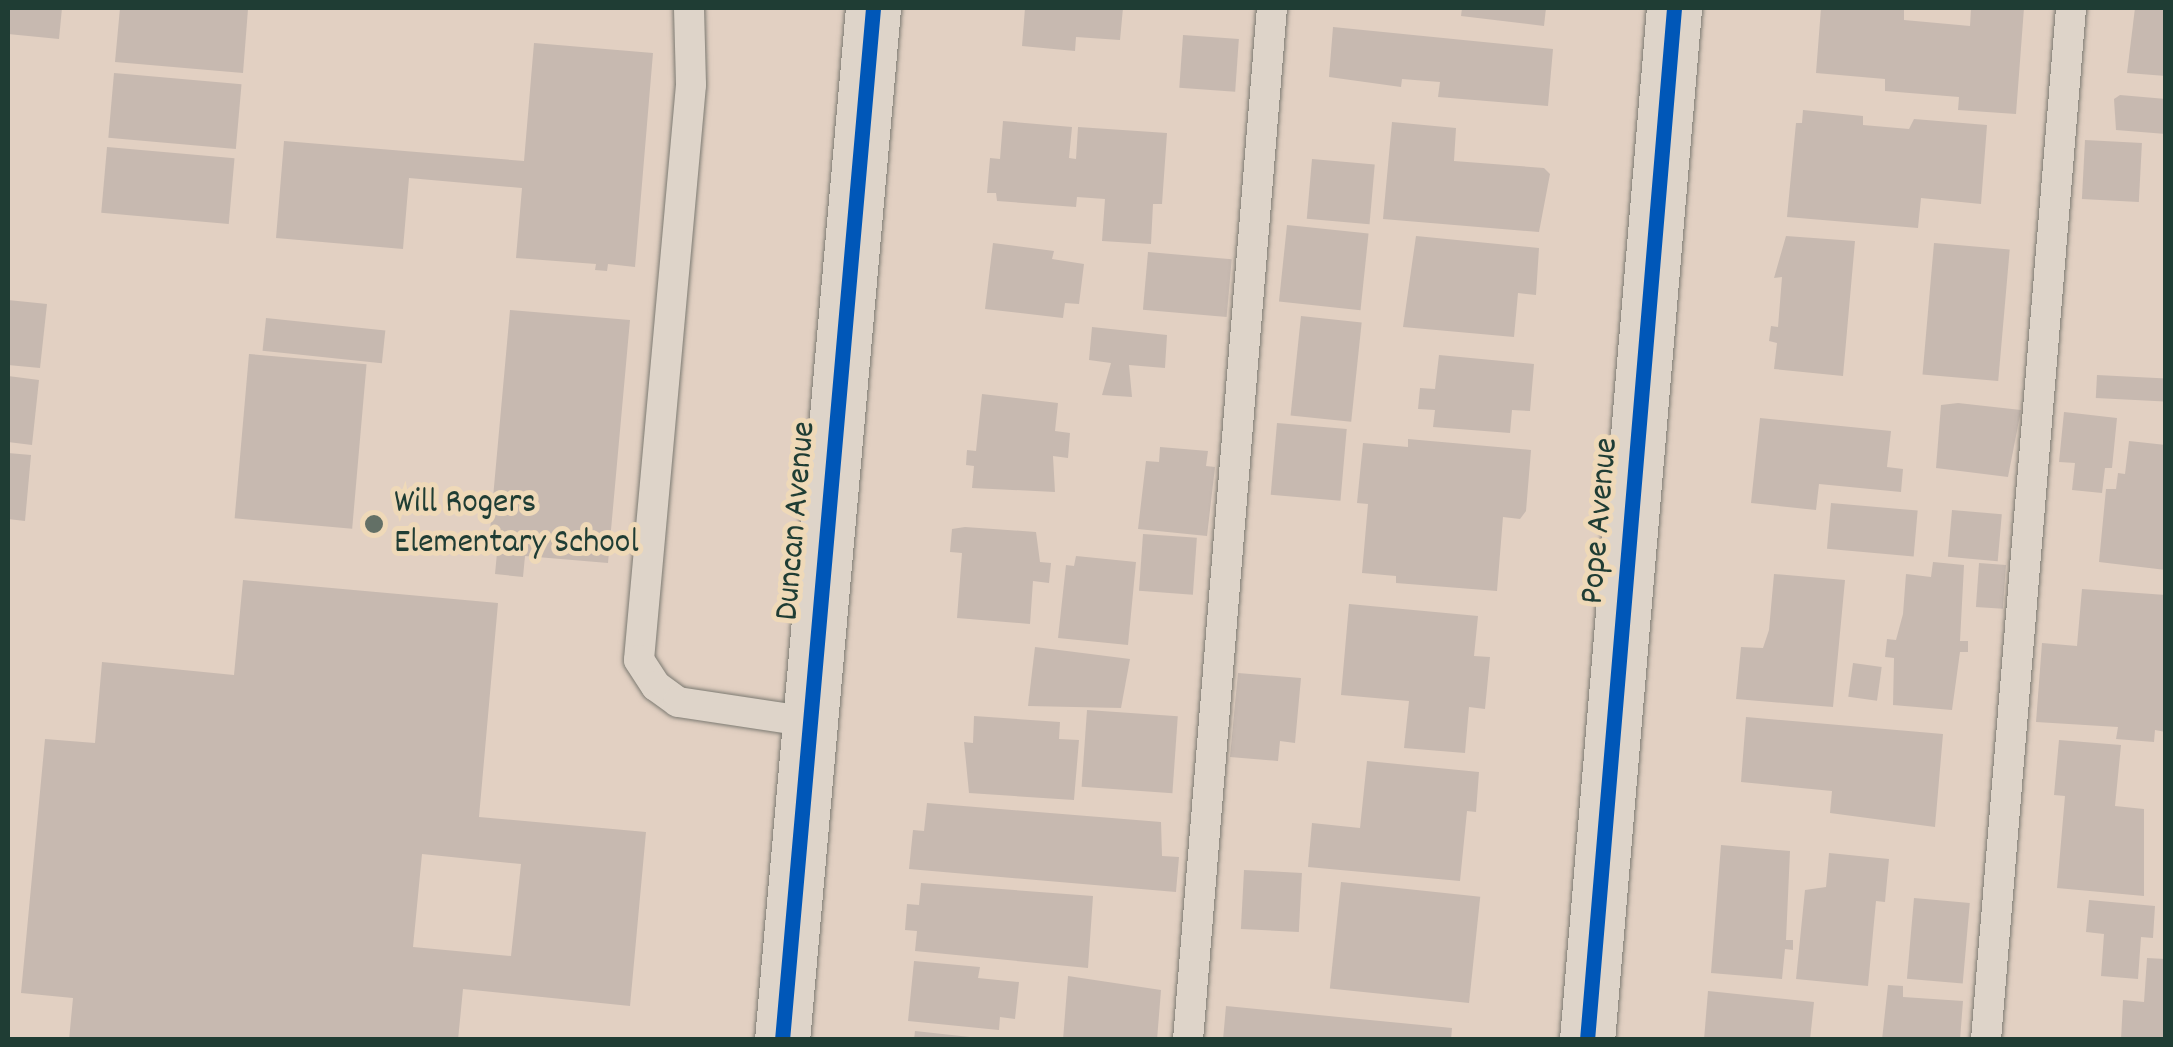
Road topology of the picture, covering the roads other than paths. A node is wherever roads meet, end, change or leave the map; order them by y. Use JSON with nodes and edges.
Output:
{"nodes":[{"id":1,"x":689,"y":8,"type":"edge"},
{"id":2,"x":873,"y":8,"type":"edge"},
{"id":3,"x":1272,"y":8,"type":"edge"},
{"id":4,"x":1674,"y":8,"type":"edge"},
{"id":5,"x":2071,"y":8,"type":"edge"},
{"id":6,"x":810,"y":722,"type":"junction"},
{"id":7,"x":782,"y":1040,"type":"edge"},
{"id":8,"x":1188,"y":1040,"type":"edge"},
{"id":9,"x":1587,"y":1040,"type":"edge"},
{"id":10,"x":1986,"y":1040,"type":"edge"}],
"edges":[{"from":1,"to":6,"type":"lane"},
{"from":2,"to":6,"type":"street","name":"Duncan Avenue"},
{"from":3,"to":8,"type":"lane"},
{"from":4,"to":9,"type":"street","name":"Pope Avenue"},
{"from":5,"to":10,"type":"lane"},
{"from":6,"to":7,"type":"street","name":"Duncan Avenue"}]}
